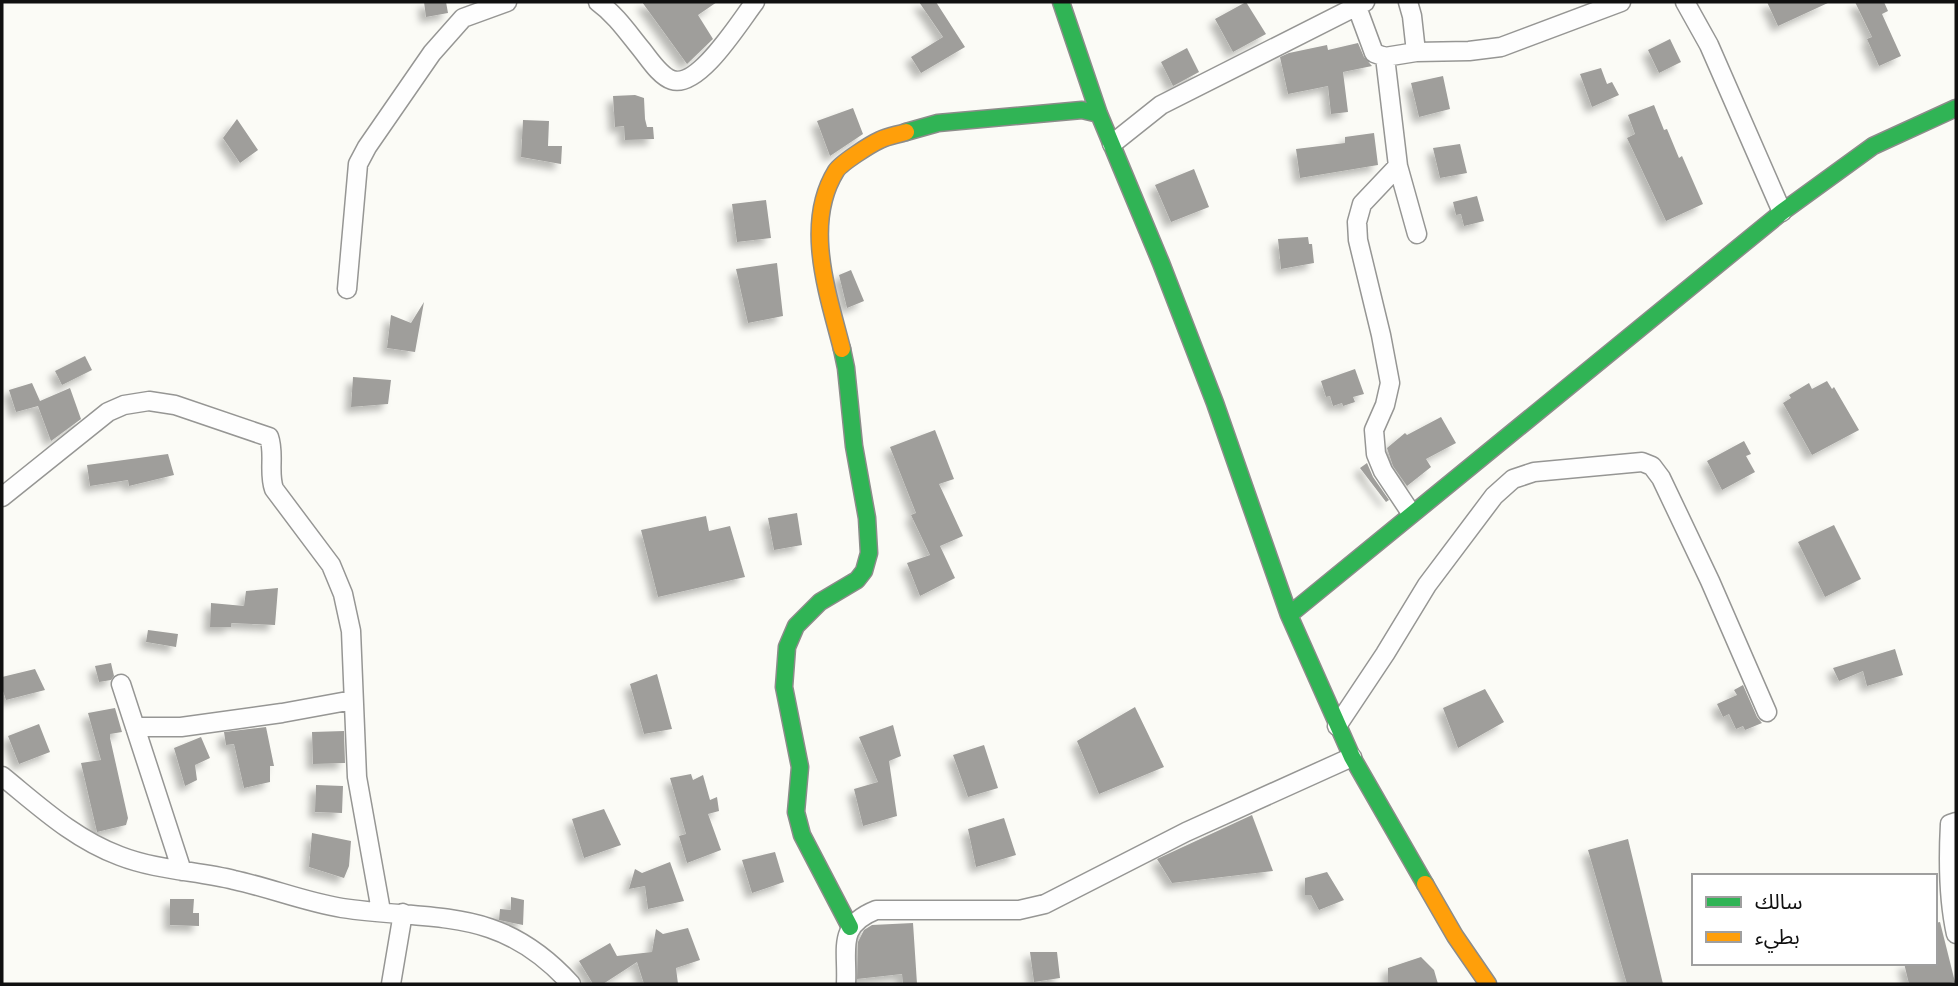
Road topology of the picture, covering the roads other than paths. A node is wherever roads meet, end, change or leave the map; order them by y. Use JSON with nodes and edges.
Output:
{"nodes":[{"id":1,"x":507,"y":2,"type":"edge"},
{"id":2,"x":598,"y":2,"type":"edge"},
{"id":3,"x":755,"y":2,"type":"edge"},
{"id":4,"x":1061,"y":2,"type":"edge"},
{"id":5,"x":1408,"y":2,"type":"edge"},
{"id":6,"x":1621,"y":2,"type":"edge"},
{"id":7,"x":1685,"y":2,"type":"edge"},
{"id":8,"x":1361,"y":4,"type":"edge"},
{"id":9,"x":1416,"y":52,"type":"junction"},
{"id":10,"x":1385,"y":57,"type":"junction"},
{"id":11,"x":1956,"y":108,"type":"edge"},
{"id":12,"x":1099,"y":114,"type":"junction"},
{"id":13,"x":1112,"y":144,"type":"junction"},
{"id":14,"x":1398,"y":166,"type":"junction"},
{"id":15,"x":1782,"y":212,"type":"junction"},
{"id":16,"x":1417,"y":234,"type":"dead end"},
{"id":17,"x":347,"y":289,"type":"dead end"},
{"id":18,"x":2,"y":498,"type":"edge"},
{"id":19,"x":1411,"y":513,"type":"junction"},
{"id":20,"x":1289,"y":615,"type":"junction"},
{"id":21,"x":121,"y":684,"type":"dead end"},
{"id":22,"x":353,"y":700,"type":"junction"},
{"id":23,"x":1767,"y":712,"type":"dead end"},
{"id":24,"x":1337,"y":726,"type":"junction"},
{"id":25,"x":135,"y":727,"type":"junction"},
{"id":26,"x":1352,"y":757,"type":"junction"},
{"id":27,"x":2,"y":776,"type":"edge"},
{"id":28,"x":1956,"y":822,"type":"edge"},
{"id":29,"x":182,"y":871,"type":"junction"},
{"id":30,"x":380,"y":911,"type":"junction"},
{"id":31,"x":403,"y":913,"type":"junction"},
{"id":32,"x":850,"y":927,"type":"junction"},
{"id":33,"x":1956,"y":934,"type":"edge"},
{"id":34,"x":391,"y":984,"type":"edge"},
{"id":35,"x":571,"y":984,"type":"edge"},
{"id":36,"x":846,"y":984,"type":"edge"},
{"id":37,"x":1488,"y":984,"type":"edge"}],
"edges":[{"from":1,"to":17,"type":"street"},
{"from":2,"to":3,"type":"street"},
{"from":4,"to":12,"type":"street"},
{"from":5,"to":9,"type":"street"},
{"from":6,"to":9,"type":"street"},
{"from":7,"to":15,"type":"street"},
{"from":8,"to":10,"type":"street"},
{"from":8,"to":13,"type":"street"},
{"from":9,"to":10,"type":"street"},
{"from":10,"to":14,"type":"street"},
{"from":11,"to":15,"type":"street"},
{"from":12,"to":13,"type":"street"},
{"from":12,"to":32,"type":"street"},
{"from":13,"to":20,"type":"street"},
{"from":14,"to":16,"type":"street"},
{"from":14,"to":19,"type":"street"},
{"from":15,"to":19,"type":"street"},
{"from":18,"to":22,"type":"street"},
{"from":19,"to":20,"type":"street"},
{"from":20,"to":24,"type":"street"},
{"from":21,"to":25,"type":"street"},
{"from":22,"to":25,"type":"street"},
{"from":22,"to":30,"type":"street"},
{"from":23,"to":24,"type":"street"},
{"from":24,"to":26,"type":"street"},
{"from":25,"to":29,"type":"street"},
{"from":26,"to":32,"type":"street"},
{"from":26,"to":37,"type":"street"},
{"from":27,"to":29,"type":"street"},
{"from":28,"to":33,"type":"street"},
{"from":29,"to":30,"type":"street"},
{"from":30,"to":31,"type":"street"},
{"from":31,"to":34,"type":"street"},
{"from":31,"to":35,"type":"street"},
{"from":32,"to":36,"type":"street"}]}
